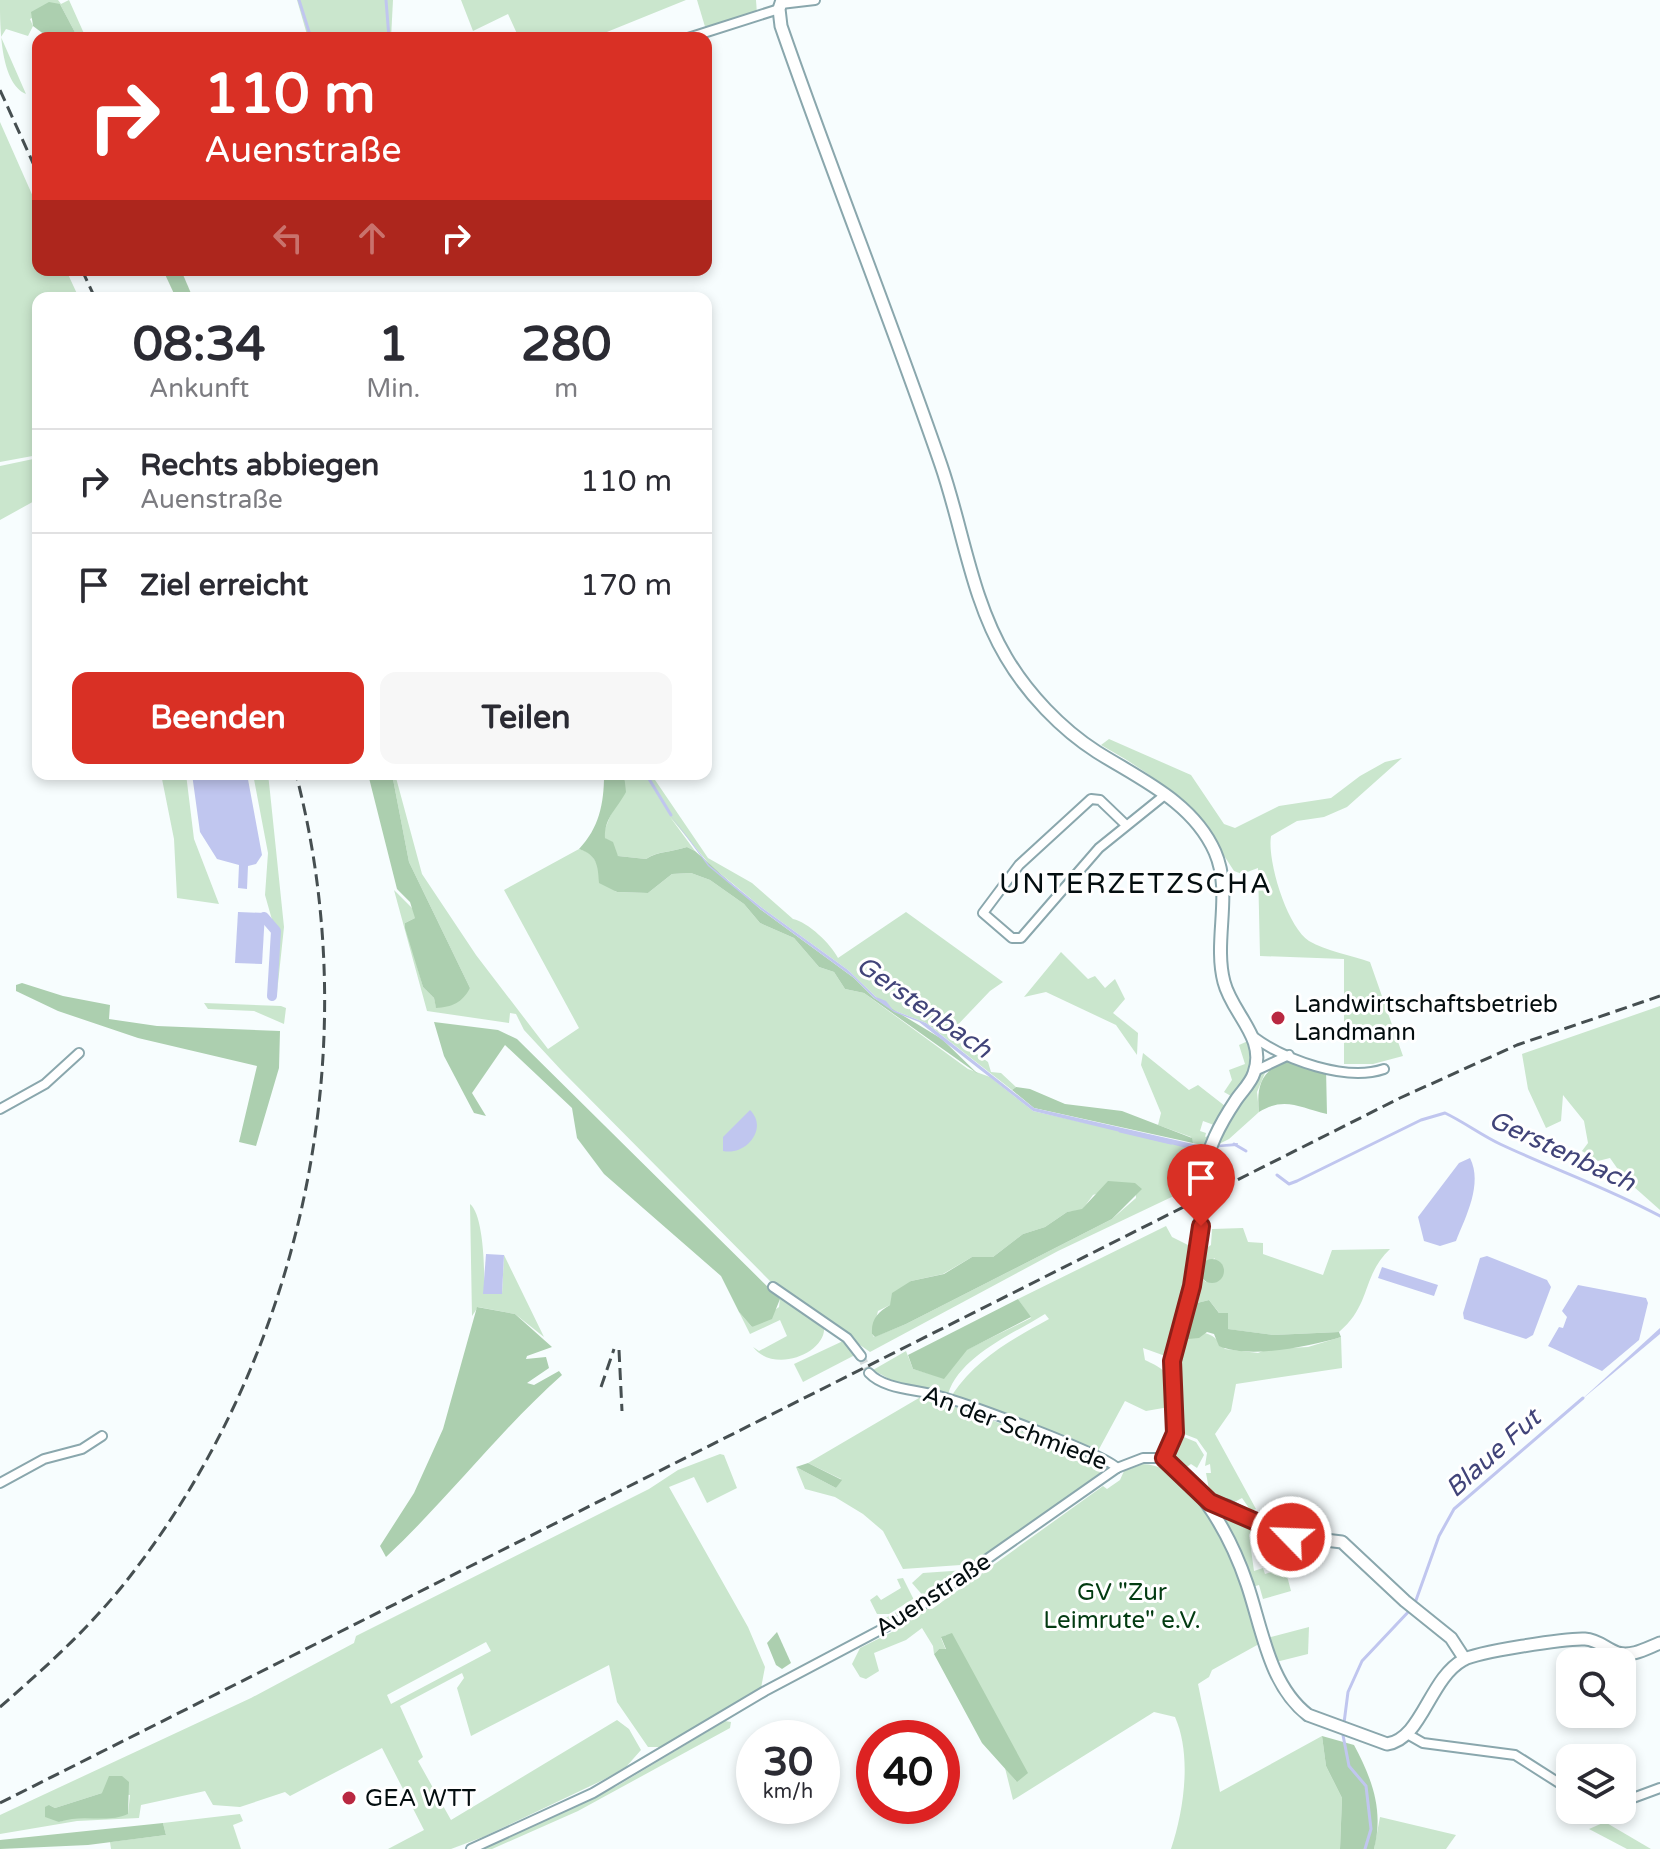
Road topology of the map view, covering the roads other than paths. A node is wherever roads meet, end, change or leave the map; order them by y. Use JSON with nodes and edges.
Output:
{"nodes":[{"id":1,"x":815,"y":0,"type":"edge"},
{"id":2,"x":781,"y":5,"type":"edge"},
{"id":3,"x":705,"y":32,"type":"edge"},
{"id":4,"x":1166,"y":794,"type":"junction"},
{"id":5,"x":1126,"y":825,"type":"junction"},
{"id":6,"x":1253,"y":1036,"type":"junction"},
{"id":7,"x":79,"y":1053,"type":"dead end"},
{"id":8,"x":1290,"y":1055,"type":"junction"},
{"id":9,"x":1384,"y":1069,"type":"dead end"},
{"id":10,"x":1255,"y":1071,"type":"junction"},
{"id":11,"x":0,"y":1109,"type":"edge"},
{"id":12,"x":1203,"y":1178,"type":"tunnel mouth"},
{"id":13,"x":1202,"y":1209,"type":"tunnel mouth"},
{"id":14,"x":773,"y":1287,"type":"dead end"},
{"id":15,"x":861,"y":1356,"type":"tunnel mouth"},
{"id":16,"x":869,"y":1373,"type":"tunnel mouth"},
{"id":17,"x":102,"y":1436,"type":"dead end"},
{"id":18,"x":1164,"y":1458,"type":"junction"},
{"id":19,"x":1117,"y":1468,"type":"junction"},
{"id":20,"x":0,"y":1483,"type":"edge"},
{"id":21,"x":1210,"y":1502,"type":"junction"},
{"id":22,"x":1660,"y":1643,"type":"edge"},
{"id":23,"x":1464,"y":1658,"type":"junction"},
{"id":24,"x":1409,"y":1735,"type":"junction"},
{"id":25,"x":1556,"y":1781,"type":"edge"},
{"id":26,"x":1660,"y":1788,"type":"edge"},
{"id":27,"x":1636,"y":1797,"type":"edge"},
{"id":28,"x":471,"y":1849,"type":"edge"}],
"edges":[{"from":1,"to":2,"type":"street"},
{"from":2,"to":3,"type":"street"},
{"from":2,"to":4,"type":"street"},
{"from":4,"to":5,"type":"street"},
{"from":4,"to":6,"type":"street"},
{"from":5,"to":5,"type":"street"},
{"from":6,"to":8,"type":"street"},
{"from":6,"to":10,"type":"street"},
{"from":7,"to":11,"type":"street"},
{"from":8,"to":9,"type":"street"},
{"from":8,"to":10,"type":"street"},
{"from":10,"to":12,"type":"street"},
{"from":13,"to":18,"type":"street"},
{"from":14,"to":15,"type":"street"},
{"from":16,"to":19,"type":"street","name":"An der Schmiede"},
{"from":17,"to":20,"type":"street"},
{"from":18,"to":19,"type":"street","name":"Auenstraße"},
{"from":18,"to":21,"type":"street"},
{"from":19,"to":28,"type":"street","name":"Auenstraße"},
{"from":21,"to":23,"type":"street"},
{"from":21,"to":24,"type":"street"},
{"from":22,"to":23,"type":"street"},
{"from":23,"to":24,"type":"street"},
{"from":24,"to":25,"type":"street"},
{"from":26,"to":27,"type":"street"}]}
